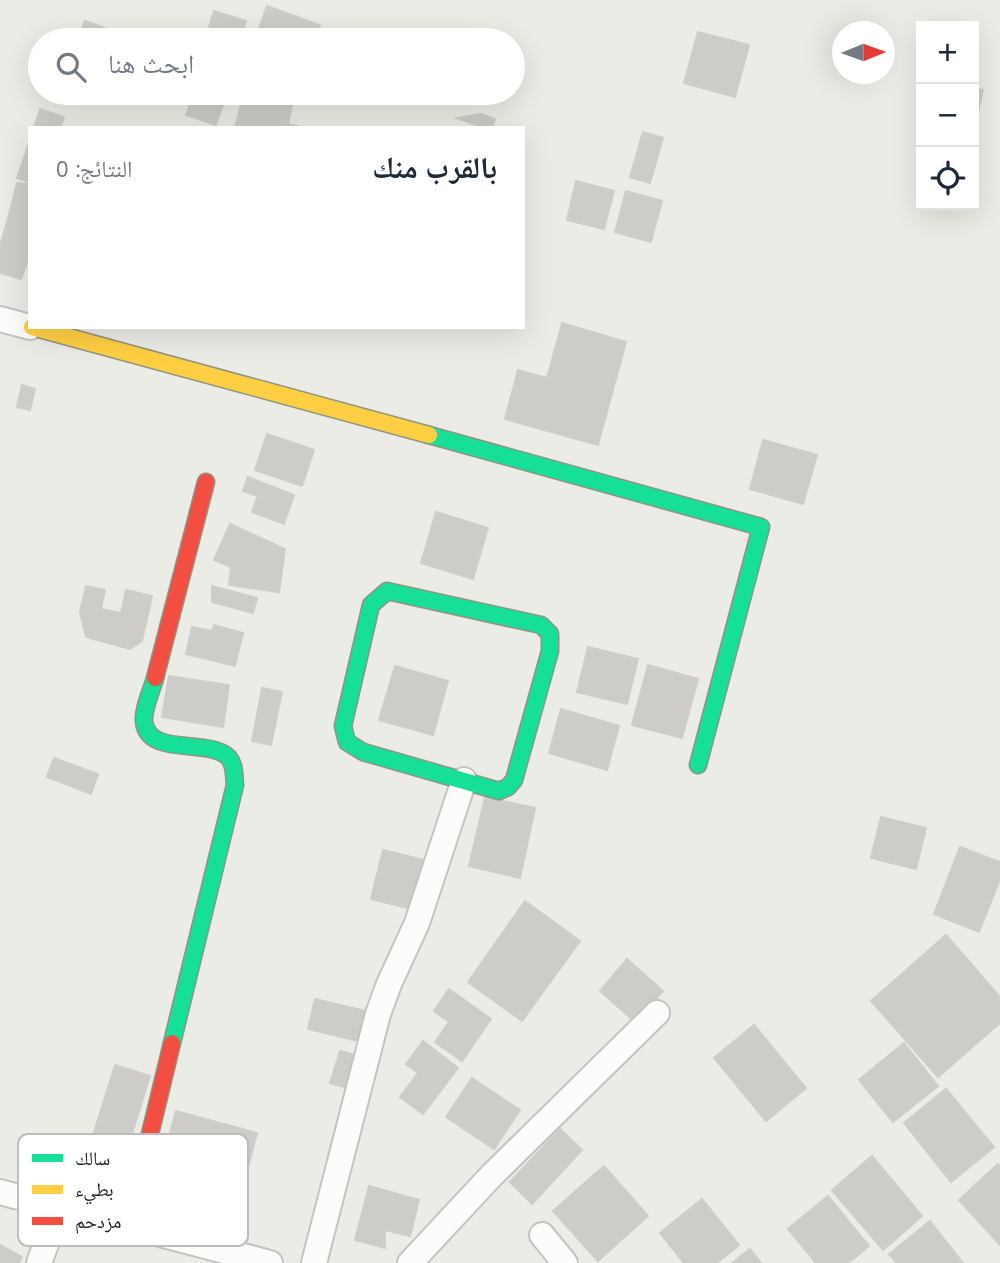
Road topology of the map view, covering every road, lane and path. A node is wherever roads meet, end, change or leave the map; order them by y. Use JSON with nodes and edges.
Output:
{"nodes":[{"id":1,"x":0,"y":319,"type":"edge"},
{"id":2,"x":28,"y":326,"type":"edge"},
{"id":3,"x":39,"y":329,"type":"edge"},
{"id":4,"x":206,"y":482,"type":"dead end"},
{"id":5,"x":698,"y":765,"type":"dead end"},
{"id":6,"x":464,"y":779,"type":"junction"},
{"id":7,"x":657,"y":1013,"type":"dead end"},
{"id":8,"x":150,"y":1134,"type":"edge"},
{"id":9,"x":0,"y":1192,"type":"edge"},
{"id":10,"x":18,"y":1197,"type":"edge"},
{"id":11,"x":542,"y":1235,"type":"dead end"},
{"id":12,"x":45,"y":1246,"type":"edge"},
{"id":13,"x":208,"y":1246,"type":"edge"},
{"id":14,"x":38,"y":1263,"type":"edge"},
{"id":15,"x":270,"y":1263,"type":"edge"},
{"id":16,"x":314,"y":1263,"type":"edge"},
{"id":17,"x":410,"y":1263,"type":"edge"},
{"id":18,"x":565,"y":1263,"type":"edge"}],
"edges":[{"from":1,"to":2,"type":"street"},
{"from":3,"to":5,"type":"street"},
{"from":4,"to":8,"type":"street"},
{"from":6,"to":6,"type":"street"},
{"from":6,"to":16,"type":"street"},
{"from":7,"to":17,"type":"street"},
{"from":9,"to":10,"type":"street"},
{"from":11,"to":18,"type":"street"},
{"from":12,"to":14,"type":"street"},
{"from":13,"to":15,"type":"street"}]}
